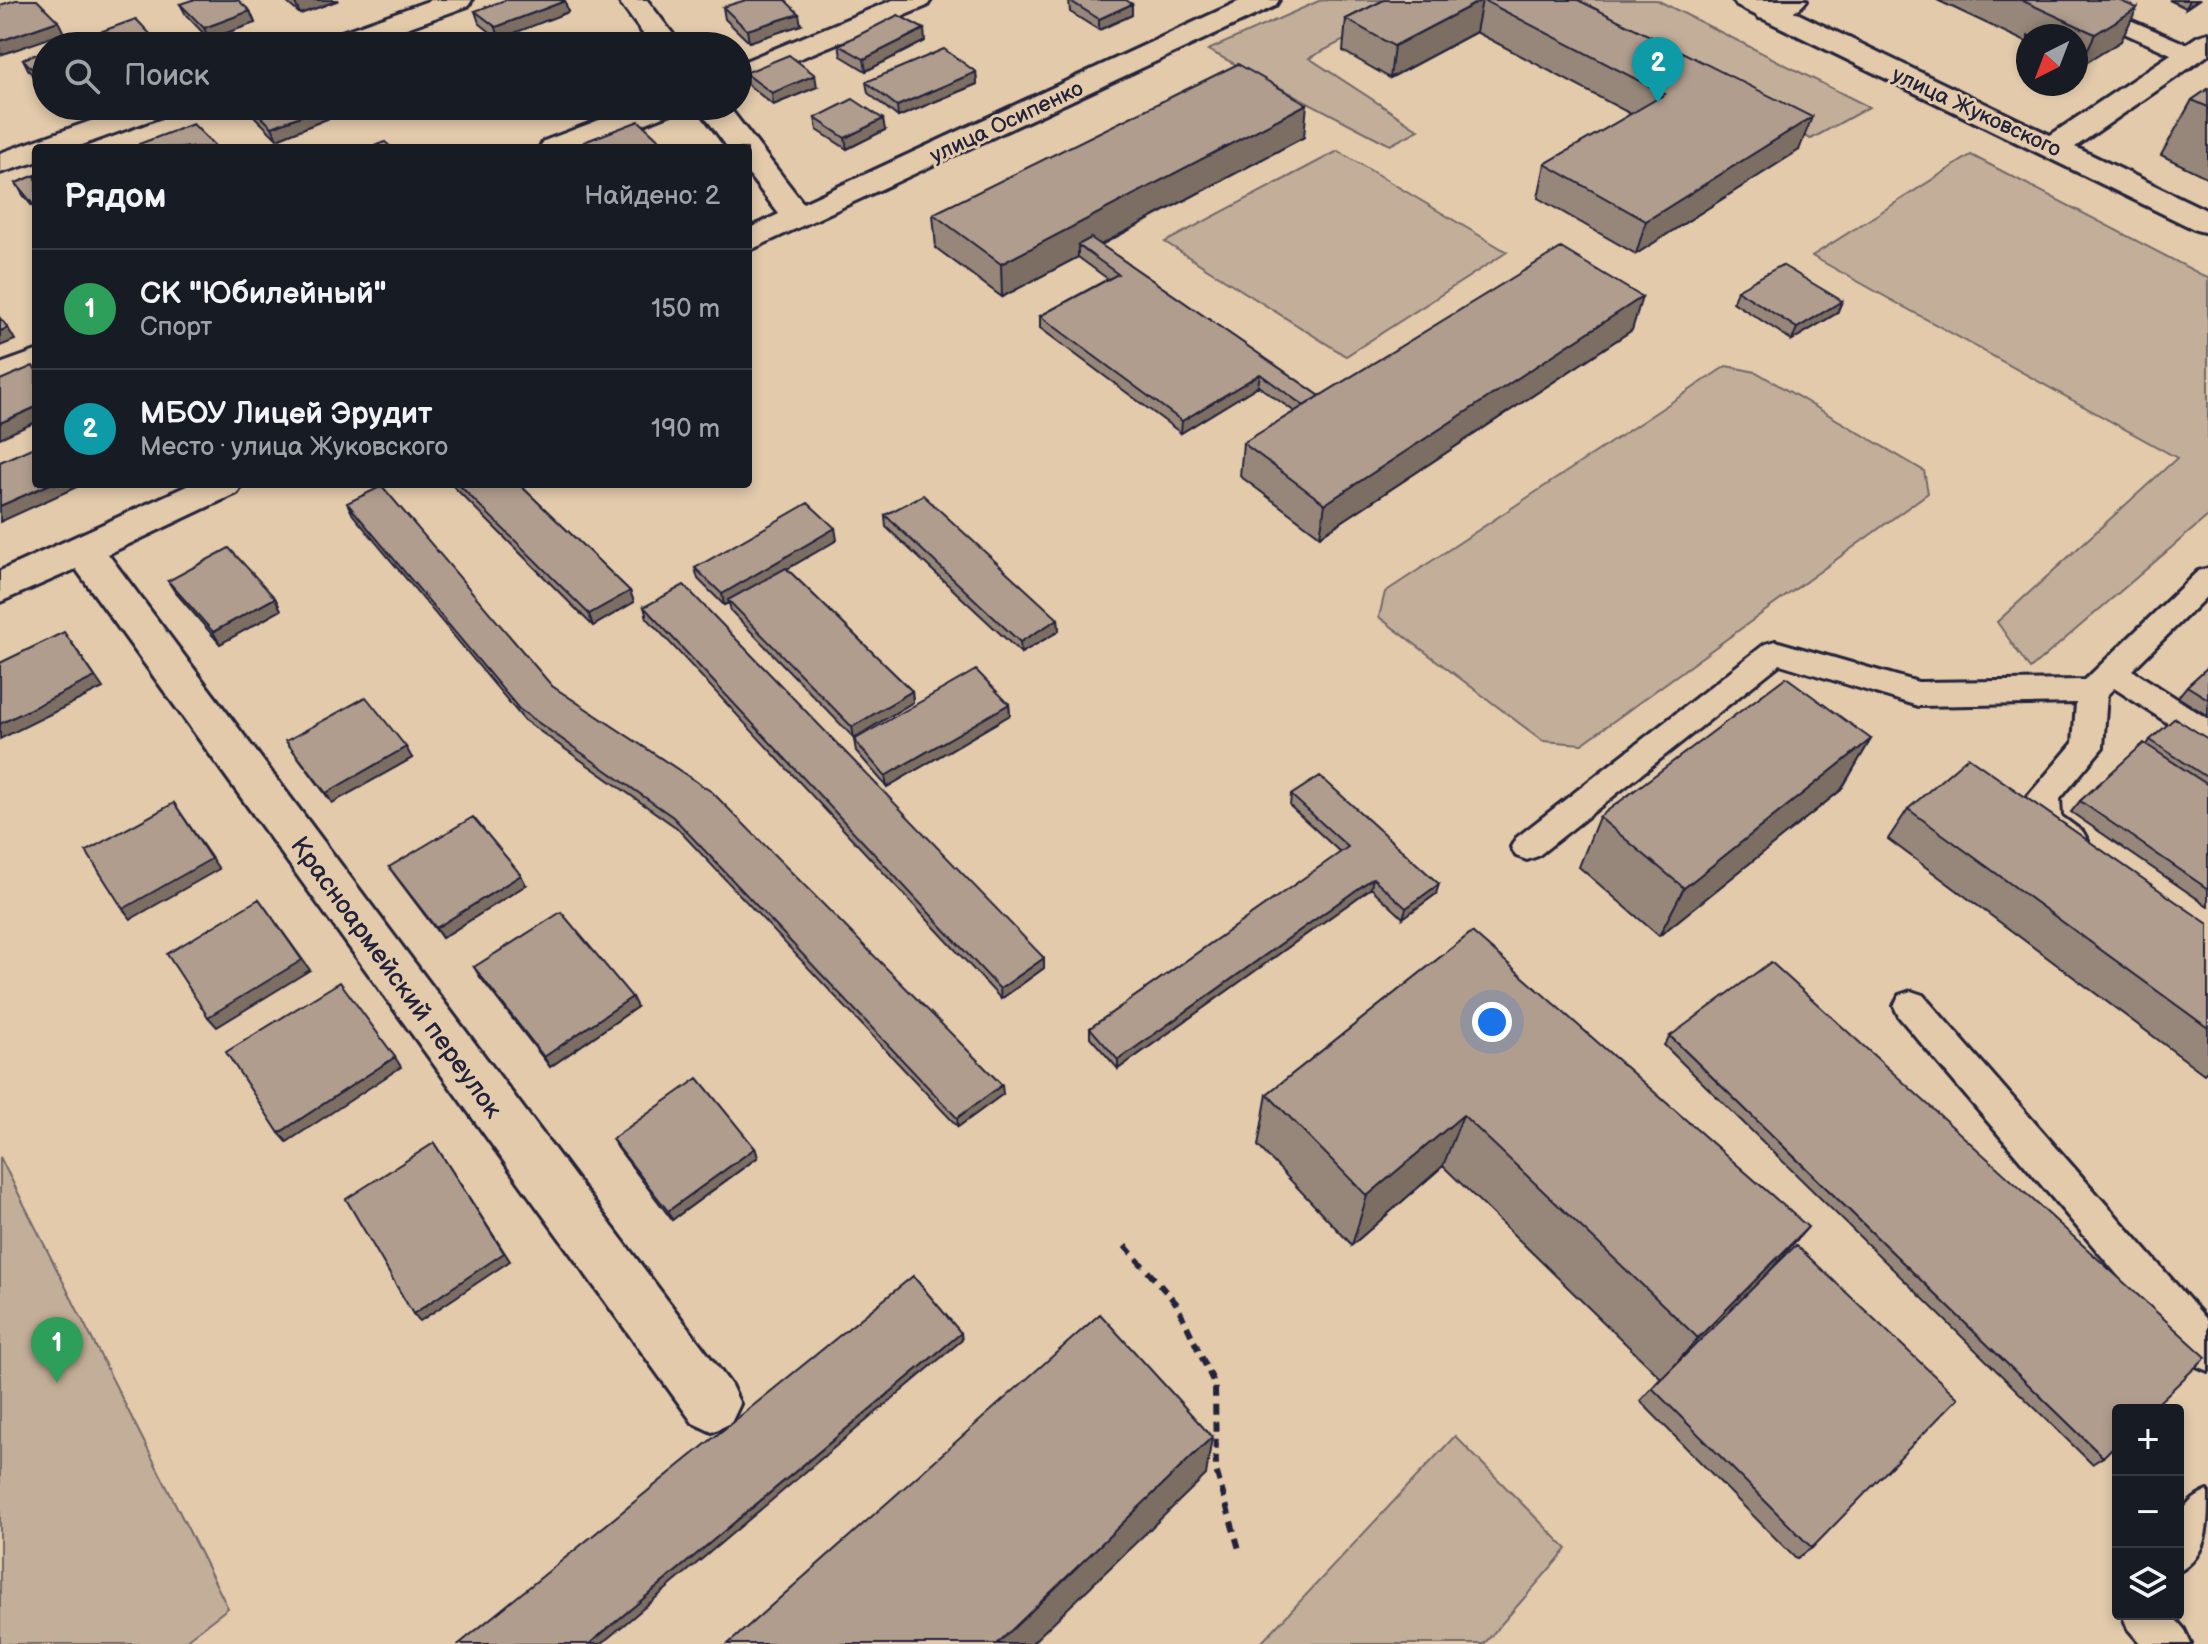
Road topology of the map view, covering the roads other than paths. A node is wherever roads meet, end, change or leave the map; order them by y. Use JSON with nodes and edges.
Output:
{"nodes":[{"id":1,"x":458,"y":0,"type":"edge"},
{"id":2,"x":632,"y":0,"type":"edge"},
{"id":3,"x":917,"y":0,"type":"edge"},
{"id":4,"x":1265,"y":0,"type":"edge"},
{"id":5,"x":2066,"y":0,"type":"edge"},
{"id":6,"x":1770,"y":4,"type":"edge"},
{"id":7,"x":368,"y":32,"type":"edge"},
{"id":8,"x":656,"y":32,"type":"edge"},
{"id":9,"x":2199,"y":48,"type":"edge"},
{"id":10,"x":752,"y":69,"type":"edge"},
{"id":11,"x":123,"y":120,"type":"edge"},
{"id":12,"x":627,"y":120,"type":"edge"},
{"id":13,"x":723,"y":120,"type":"edge"},
{"id":14,"x":56,"y":144,"type":"edge"},
{"id":15,"x":565,"y":144,"type":"edge"},
{"id":16,"x":741,"y":144,"type":"edge"},
{"id":17,"x":2054,"y":147,"type":"junction"},
{"id":18,"x":32,"y":152,"type":"edge"},
{"id":19,"x":752,"y":158,"type":"edge"},
{"id":20,"x":0,"y":164,"type":"edge"},
{"id":21,"x":798,"y":218,"type":"junction"},
{"id":22,"x":2208,"y":223,"type":"edge"},
{"id":23,"x":752,"y":239,"type":"edge"},
{"id":24,"x":32,"y":364,"type":"edge"},
{"id":25,"x":0,"y":377,"type":"edge"},
{"id":26,"x":215,"y":488,"type":"edge"},
{"id":27,"x":83,"y":549,"type":"junction"},
{"id":28,"x":2208,"y":578,"type":"edge"},
{"id":29,"x":0,"y":588,"type":"edge"},
{"id":30,"x":2102,"y":681,"type":"junction"},
{"id":31,"x":2208,"y":734,"type":"edge"},
{"id":32,"x":1527,"y":847,"type":"dead end"},
{"id":33,"x":2096,"y":858,"type":"edge"},
{"id":34,"x":1911,"y":1006,"type":"dead end"},
{"id":35,"x":2208,"y":1351,"type":"edge"},
{"id":36,"x":712,"y":1404,"type":"dead end"},
{"id":37,"x":2208,"y":1512,"type":"edge"},
{"id":38,"x":2180,"y":1548,"type":"edge"},
{"id":39,"x":2148,"y":1620,"type":"edge"},
{"id":40,"x":2169,"y":1644,"type":"edge"}],
"edges":[{"from":1,"to":7,"type":"street"},
{"from":2,"to":8,"type":"street"},
{"from":3,"to":10,"type":"street"},
{"from":4,"to":21,"type":"street","name":"улица Осипенко"},
{"from":5,"to":9,"type":"lane"},
{"from":6,"to":17,"type":"street","name":"улица Жуковского"},
{"from":9,"to":17,"type":"street"},
{"from":11,"to":14,"type":"street"},
{"from":12,"to":15,"type":"street"},
{"from":13,"to":16,"type":"street"},
{"from":17,"to":22,"type":"street","name":"улица Жуковского"},
{"from":18,"to":20,"type":"street"},
{"from":19,"to":21,"type":"street"},
{"from":21,"to":23,"type":"street","name":"улица Осипенко"},
{"from":24,"to":25,"type":"street"},
{"from":26,"to":27,"type":"street"},
{"from":27,"to":29,"type":"street"},
{"from":27,"to":36,"type":"street","name":"Красноармейский переулок"},
{"from":28,"to":30,"type":"lane"},
{"from":30,"to":31,"type":"lane"},
{"from":30,"to":32,"type":"lane"},
{"from":30,"to":33,"type":"lane"},
{"from":34,"to":35,"type":"lane"},
{"from":37,"to":38,"type":"lane"},
{"from":39,"to":40,"type":"lane"}]}
